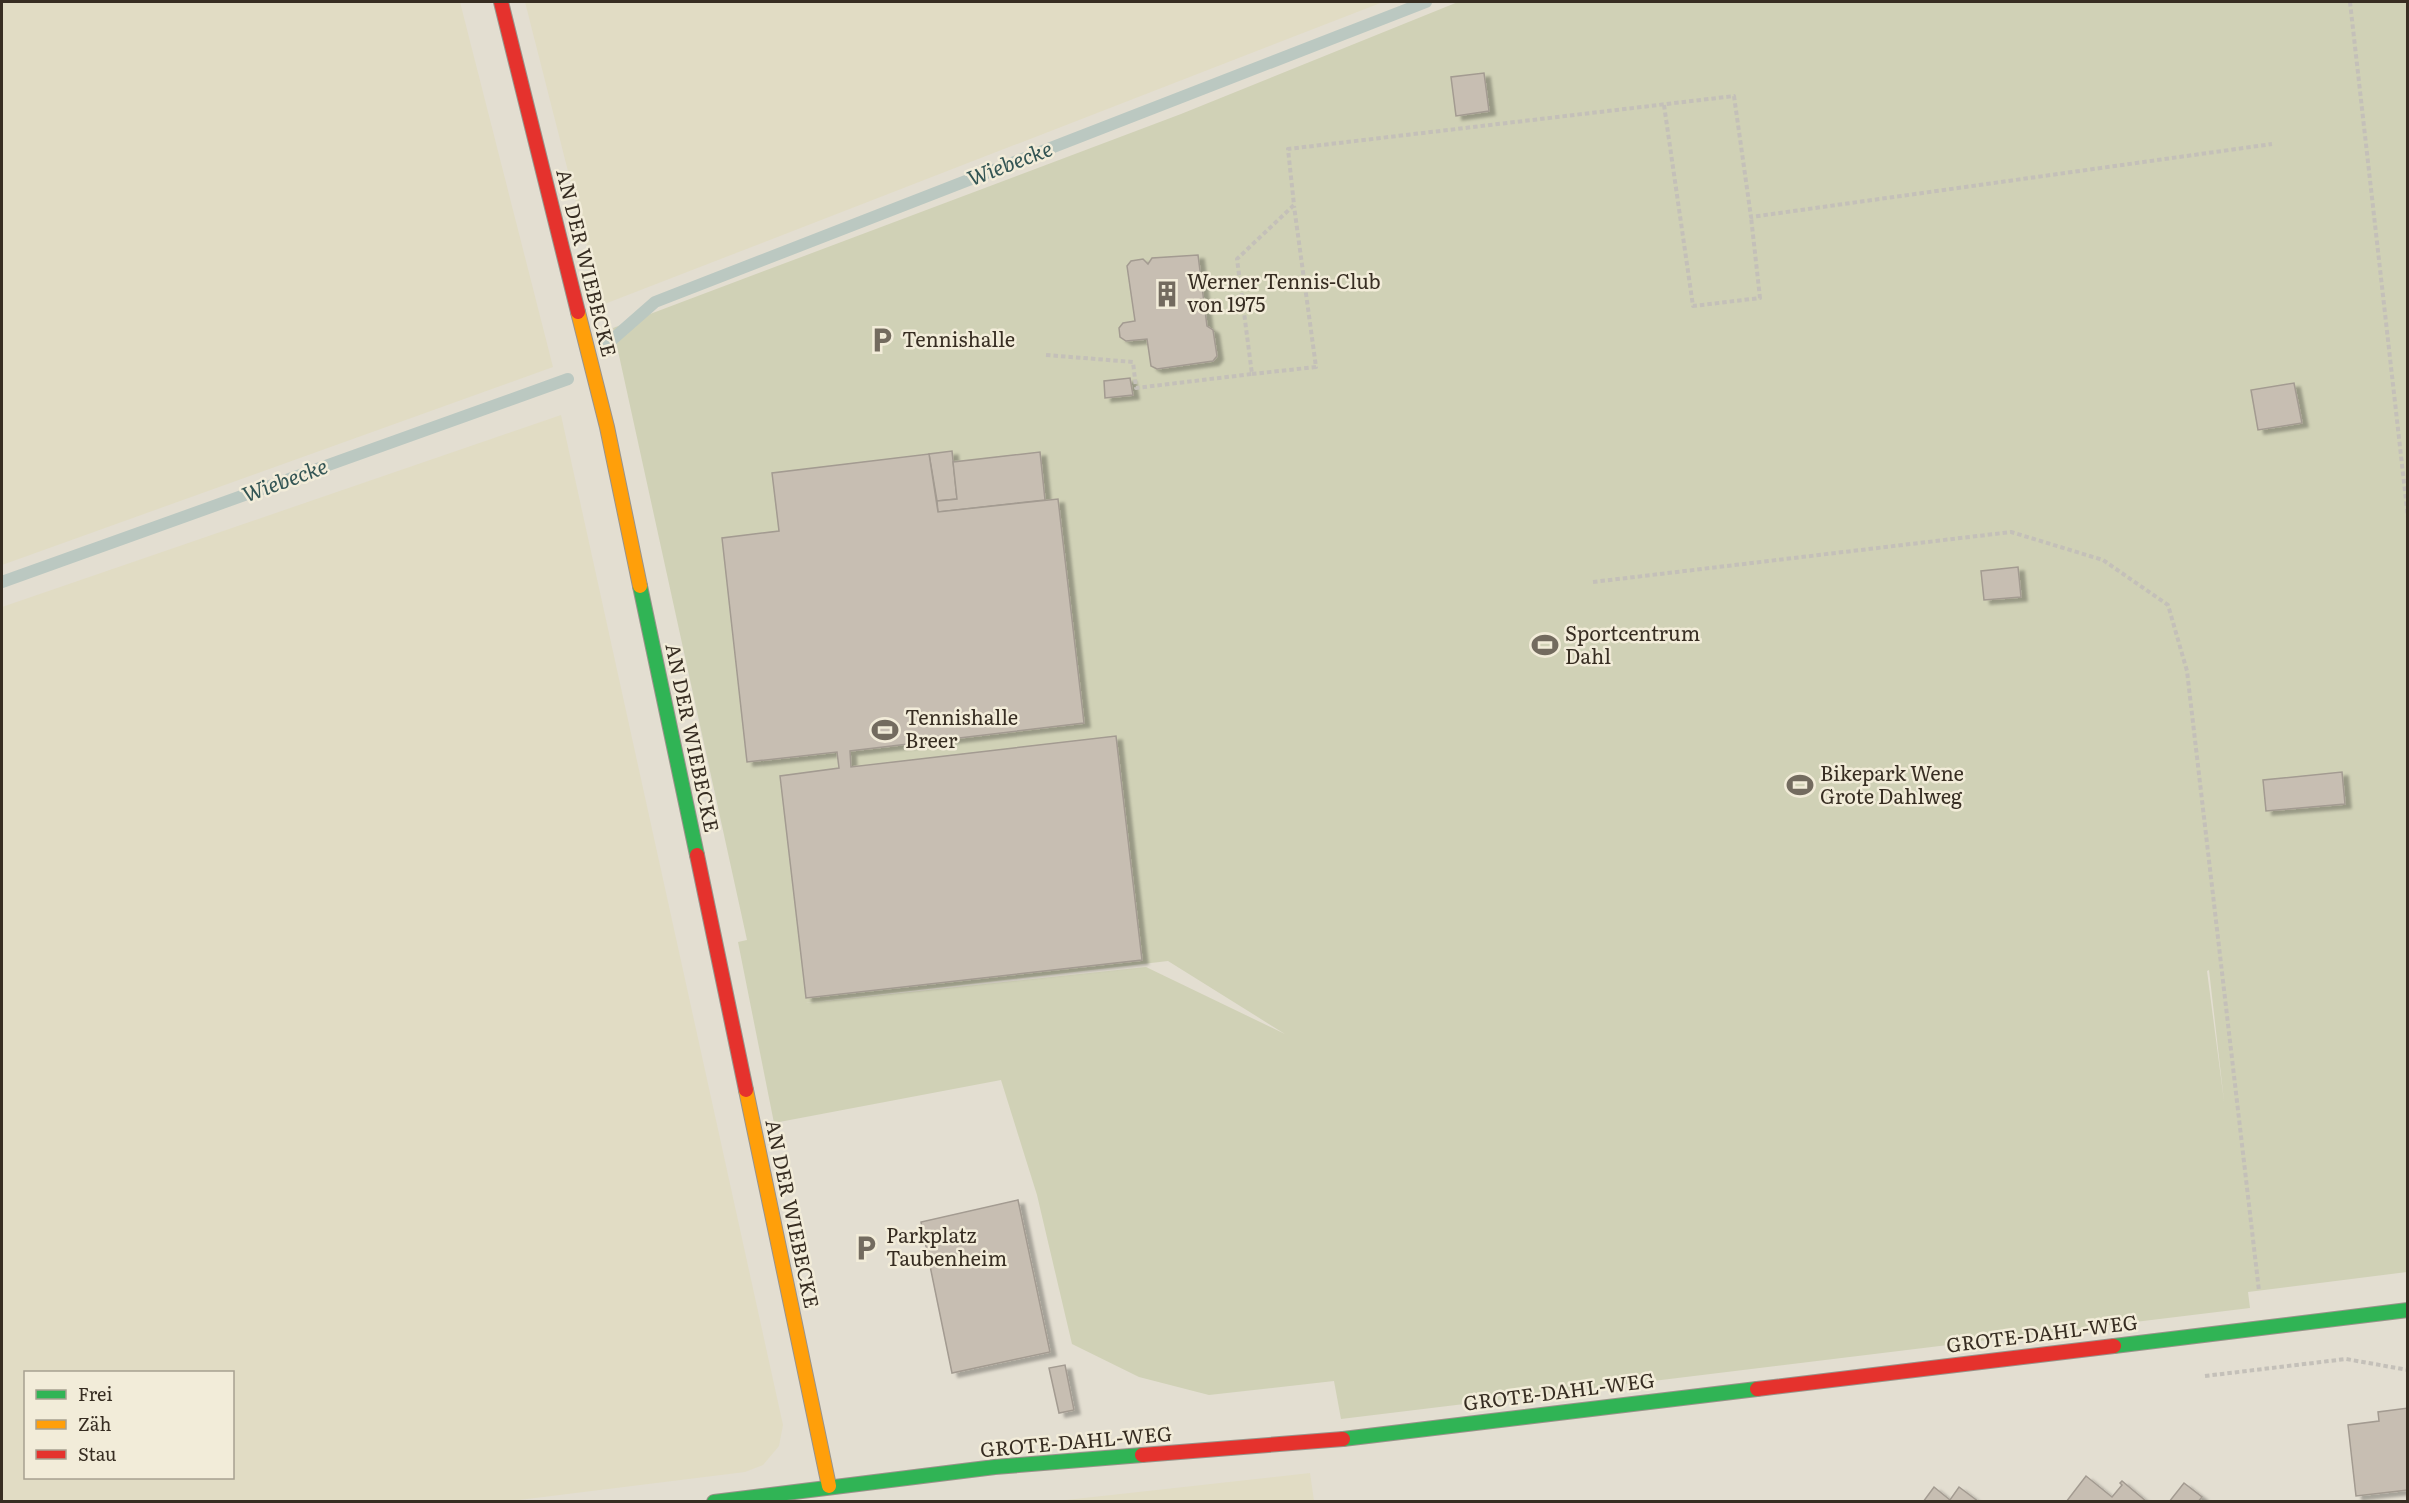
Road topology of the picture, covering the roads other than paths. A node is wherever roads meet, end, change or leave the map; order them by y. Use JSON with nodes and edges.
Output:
{"nodes":[{"id":1,"x":501,"y":2,"type":"edge"},
{"id":2,"x":2408,"y":1310,"type":"edge"},
{"id":3,"x":829,"y":1486,"type":"junction"},
{"id":4,"x":714,"y":1502,"type":"edge"}],
"edges":[{"from":1,"to":3,"type":"street","name":"AN DER WIEBECKE"},
{"from":2,"to":3,"type":"street","name":"GROTE-DAHL-WEG"},
{"from":3,"to":4,"type":"street","name":"GROTE-DAHL-WEG"}]}
